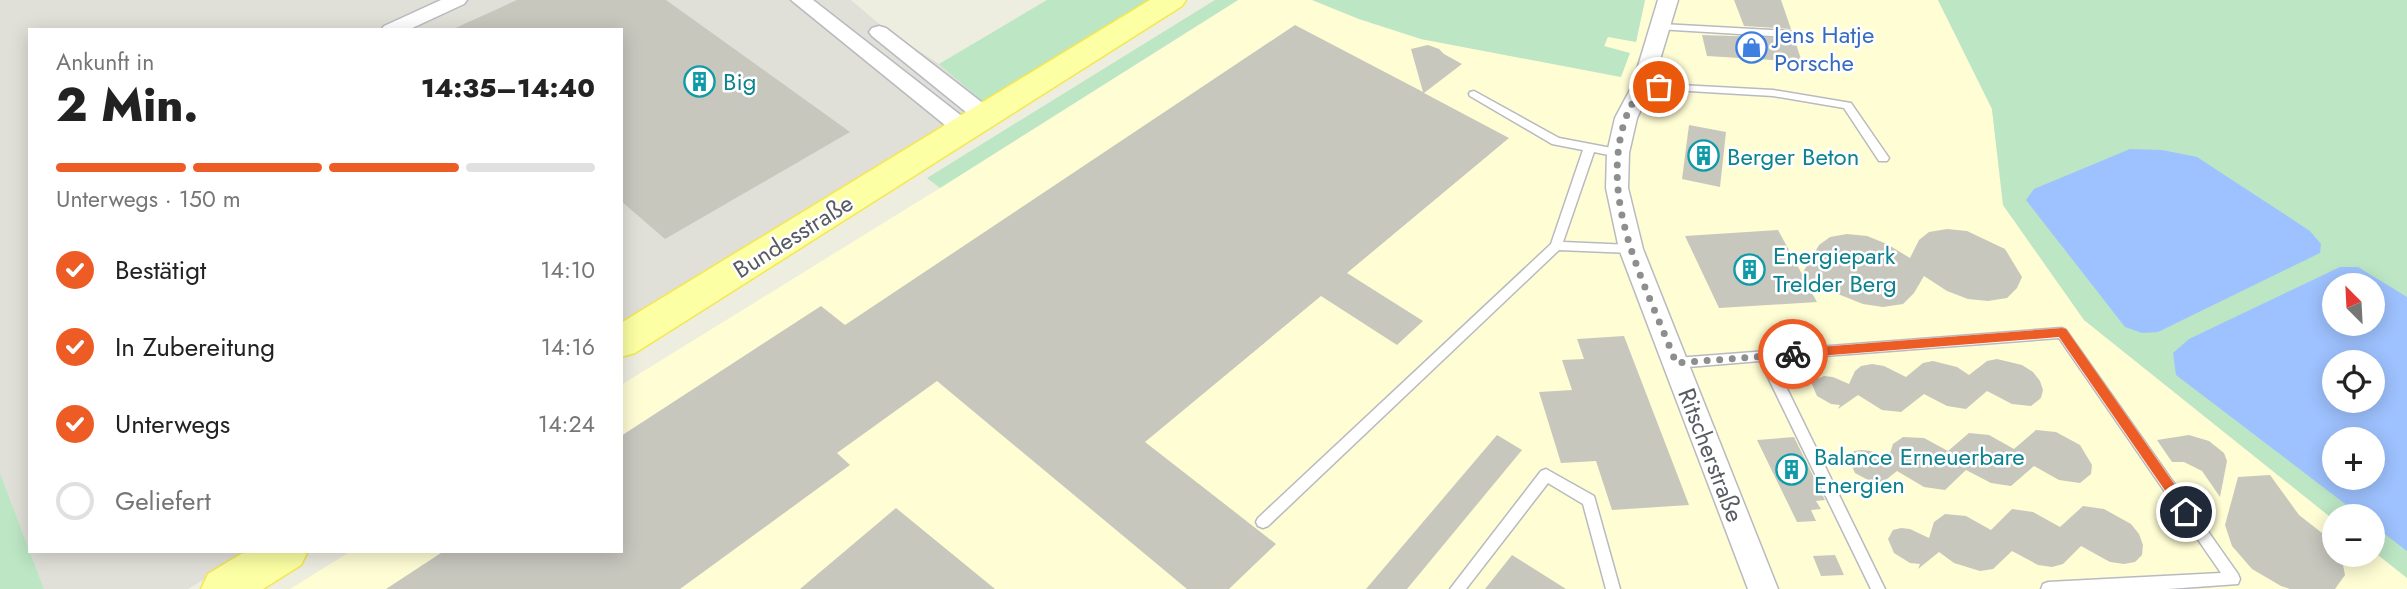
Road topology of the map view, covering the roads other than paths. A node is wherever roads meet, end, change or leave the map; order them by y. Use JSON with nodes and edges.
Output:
{"nodes":[{"id":1,"x":457,"y":0,"type":"edge"},
{"id":2,"x":801,"y":0,"type":"edge"},
{"id":3,"x":1171,"y":0,"type":"edge"},
{"id":4,"x":1668,"y":0,"type":"edge"},
{"id":5,"x":1662,"y":27,"type":"junction"},
{"id":6,"x":395,"y":28,"type":"edge"},
{"id":7,"x":879,"y":32,"type":"dead end"},
{"id":8,"x":1790,"y":34,"type":"dead end"},
{"id":9,"x":1642,"y":86,"type":"junction"},
{"id":10,"x":1474,"y":94,"type":"dead end"},
{"id":11,"x":974,"y":123,"type":"junction"},
{"id":12,"x":1590,"y":149,"type":"junction"},
{"id":13,"x":1618,"y":153,"type":"junction"},
{"id":14,"x":1883,"y":158,"type":"dead end"},
{"id":15,"x":1556,"y":246,"type":"junction"},
{"id":16,"x":1631,"y":250,"type":"junction"},
{"id":17,"x":623,"y":341,"type":"edge"},
{"id":18,"x":1764,"y":356,"type":"junction"},
{"id":19,"x":1676,"y":363,"type":"junction"},
{"id":20,"x":1263,"y":522,"type":"dead end"},
{"id":21,"x":282,"y":553,"type":"edge"},
{"id":22,"x":224,"y":589,"type":"edge"},
{"id":23,"x":1457,"y":589,"type":"edge"},
{"id":24,"x":1613,"y":589,"type":"edge"},
{"id":25,"x":1763,"y":589,"type":"edge"},
{"id":26,"x":1878,"y":589,"type":"edge"},
{"id":27,"x":2049,"y":589,"type":"edge"}],
"edges":[{"from":1,"to":6,"type":"street"},
{"from":2,"to":11,"type":"street"},
{"from":3,"to":11,"type":"main road","name":"Bundesstraße"},
{"from":4,"to":5,"type":"street","name":"Ritscherstraße"},
{"from":5,"to":8,"type":"lane"},
{"from":5,"to":9,"type":"street","name":"Ritscherstraße"},
{"from":7,"to":11,"type":"street"},
{"from":9,"to":13,"type":"street","name":"Ritscherstraße"},
{"from":9,"to":14,"type":"lane"},
{"from":10,"to":12,"type":"lane"},
{"from":11,"to":17,"type":"main road","name":"Bundesstraße"},
{"from":12,"to":13,"type":"lane"},
{"from":12,"to":15,"type":"lane"},
{"from":13,"to":16,"type":"street","name":"Ritscherstraße"},
{"from":15,"to":16,"type":"lane"},
{"from":15,"to":20,"type":"lane"},
{"from":16,"to":19,"type":"street","name":"Ritscherstraße"},
{"from":18,"to":19,"type":"lane"},
{"from":18,"to":26,"type":"lane"},
{"from":18,"to":27,"type":"lane"},
{"from":19,"to":25,"type":"street","name":"Ritscherstraße"},
{"from":21,"to":22,"type":"main road"},
{"from":23,"to":24,"type":"lane"}]}
